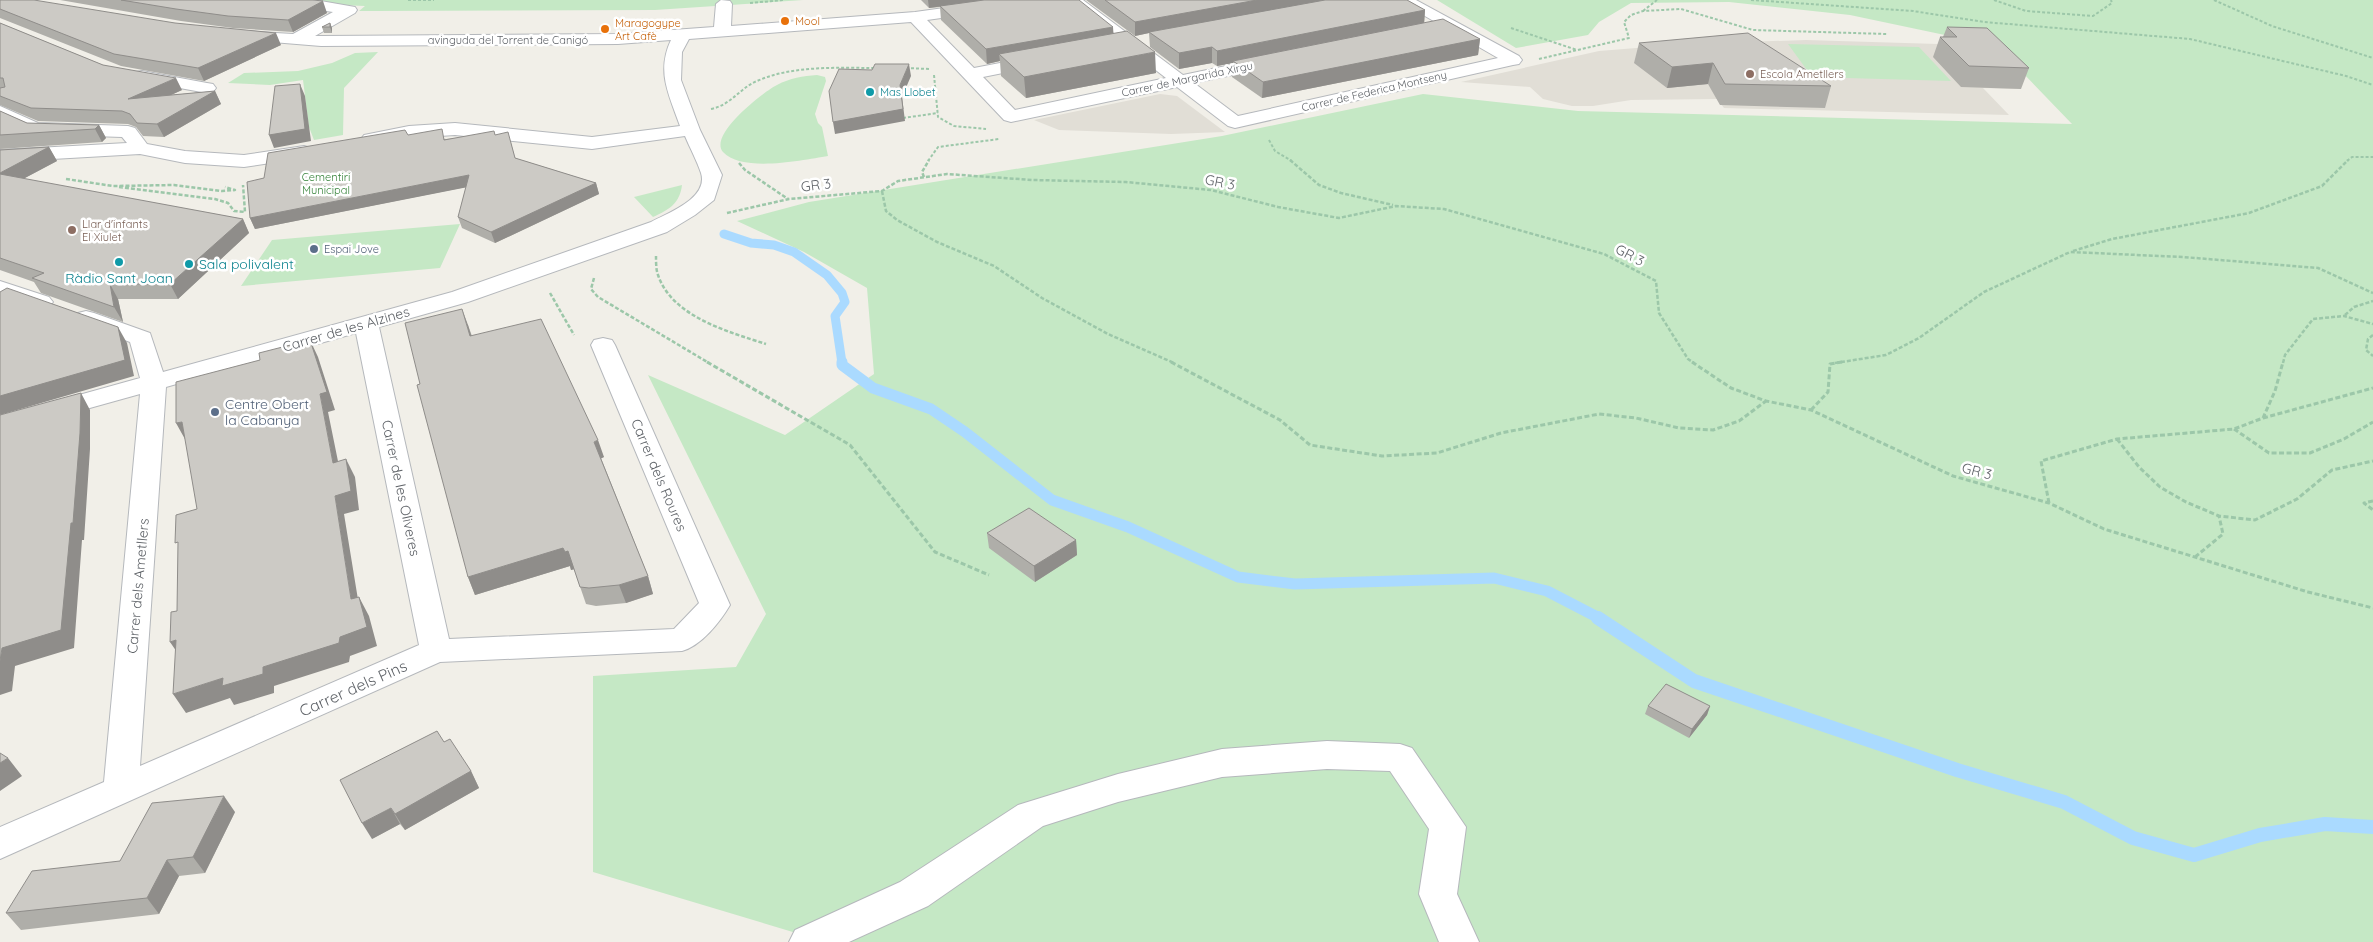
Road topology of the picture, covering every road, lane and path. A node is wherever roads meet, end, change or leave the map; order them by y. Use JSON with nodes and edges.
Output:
{"nodes":[{"id":1,"x":285,"y":0,"type":"edge"},
{"id":2,"x":408,"y":0,"type":"edge"},
{"id":3,"x":434,"y":0,"type":"edge"},
{"id":4,"x":784,"y":0,"type":"edge"},
{"id":5,"x":1035,"y":0,"type":"edge"},
{"id":6,"x":1073,"y":0,"type":"edge"},
{"id":7,"x":1405,"y":0,"type":"edge"},
{"id":8,"x":1657,"y":0,"type":"edge"},
{"id":9,"x":1751,"y":0,"type":"edge"},
{"id":10,"x":1994,"y":0,"type":"edge"},
{"id":11,"x":2111,"y":0,"type":"edge"},
{"id":12,"x":2214,"y":0,"type":"edge"},
{"id":13,"x":724,"y":4,"type":"joint"},
{"id":14,"x":1643,"y":11,"type":"junction"},
{"id":15,"x":915,"y":17,"type":"junction"},
{"id":16,"x":1452,"y":25,"type":"junction"},
{"id":17,"x":1429,"y":30,"type":"edge"},
{"id":18,"x":722,"y":32,"type":"junction"},
{"id":19,"x":224,"y":34,"type":"edge"},
{"id":20,"x":1887,"y":34,"type":"dead end"},
{"id":21,"x":682,"y":35,"type":"junction"},
{"id":22,"x":294,"y":40,"type":"junction"},
{"id":23,"x":1152,"y":40,"type":"edge"},
{"id":24,"x":1132,"y":44,"type":"junction"},
{"id":25,"x":1114,"y":48,"type":"edge"},
{"id":26,"x":1056,"y":58,"type":"edge"},
{"id":27,"x":2373,"y":58,"type":"edge"},
{"id":28,"x":1285,"y":59,"type":"edge"},
{"id":29,"x":1513,"y":60,"type":"junction"},
{"id":30,"x":883,"y":68,"type":"edge"},
{"id":31,"x":902,"y":68,"type":"edge"},
{"id":32,"x":930,"y":69,"type":"dead end"},
{"id":33,"x":125,"y":74,"type":"edge"},
{"id":34,"x":970,"y":74,"type":"junction"},
{"id":35,"x":1179,"y":80,"type":"junction"},
{"id":36,"x":2373,"y":85,"type":"edge"},
{"id":37,"x":207,"y":88,"type":"dead end"},
{"id":38,"x":716,"y":108,"type":"junction"},
{"id":39,"x":0,"y":112,"type":"edge"},
{"id":40,"x":713,"y":114,"type":"dead end"},
{"id":41,"x":903,"y":118,"type":"edge"},
{"id":42,"x":687,"y":121,"type":"junction"},
{"id":43,"x":1235,"y":122,"type":"junction"},
{"id":44,"x":990,"y":129,"type":"dead end"},
{"id":45,"x":1005,"y":135,"type":"dead end"},
{"id":46,"x":357,"y":142,"type":"edge"},
{"id":47,"x":140,"y":148,"type":"junction"},
{"id":48,"x":320,"y":149,"type":"edge"},
{"id":49,"x":0,"y":156,"type":"edge"},
{"id":50,"x":2373,"y":157,"type":"edge"},
{"id":51,"x":244,"y":161,"type":"junction"},
{"id":52,"x":739,"y":163,"type":"dead end"},
{"id":53,"x":924,"y":177,"type":"junction"},
{"id":54,"x":59,"y":179,"type":"dead end"},
{"id":55,"x":214,"y":185,"type":"dead end"},
{"id":56,"x":113,"y":186,"type":"junction"},
{"id":57,"x":235,"y":190,"type":"junction"},
{"id":58,"x":243,"y":190,"type":"junction"},
{"id":59,"x":882,"y":191,"type":"junction"},
{"id":60,"x":1396,"y":206,"type":"junction"},
{"id":61,"x":659,"y":227,"type":"junction"},
{"id":62,"x":2070,"y":252,"type":"junction"},
{"id":63,"x":537,"y":270,"type":"junction"},
{"id":64,"x":601,"y":273,"type":"dead end"},
{"id":65,"x":3,"y":292,"type":"edge"},
{"id":66,"x":2373,"y":293,"type":"edge"},
{"id":67,"x":2373,"y":301,"type":"edge"},
{"id":68,"x":2344,"y":316,"type":"junction"},
{"id":69,"x":366,"y":324,"type":"junction"},
{"id":70,"x":2373,"y":324,"type":"edge"},
{"id":71,"x":2373,"y":335,"type":"edge"},
{"id":72,"x":766,"y":344,"type":"dead end"},
{"id":73,"x":603,"y":345,"type":"joint"},
{"id":74,"x":2373,"y":356,"type":"edge"},
{"id":75,"x":154,"y":383,"type":"junction"},
{"id":76,"x":2373,"y":388,"type":"edge"},
{"id":77,"x":1766,"y":401,"type":"junction"},
{"id":78,"x":1811,"y":410,"type":"junction"},
{"id":79,"x":2263,"y":418,"type":"junction"},
{"id":80,"x":2373,"y":422,"type":"edge"},
{"id":81,"x":0,"y":425,"type":"edge"},
{"id":82,"x":2234,"y":429,"type":"junction"},
{"id":83,"x":2117,"y":439,"type":"junction"},
{"id":84,"x":2373,"y":461,"type":"edge"},
{"id":85,"x":2373,"y":501,"type":"edge"},
{"id":86,"x":2049,"y":502,"type":"junction"},
{"id":87,"x":2373,"y":510,"type":"edge"},
{"id":88,"x":2219,"y":516,"type":"junction"},
{"id":89,"x":2195,"y":558,"type":"junction"},
{"id":90,"x":989,"y":575,"type":"dead end"},
{"id":91,"x":715,"y":605,"type":"joint"},
{"id":92,"x":2373,"y":608,"type":"edge"},
{"id":93,"x":436,"y":652,"type":"junction"},
{"id":94,"x":121,"y":790,"type":"junction"},
{"id":95,"x":0,"y":844,"type":"edge"},
{"id":96,"x":809,"y":942,"type":"edge"},
{"id":97,"x":1459,"y":942,"type":"edge"}],
"edges":[{"from":1,"to":22,"type":"street"},
{"from":2,"to":3,"type":"path"},
{"from":4,"to":13,"type":"path"},
{"from":5,"to":15,"type":"street","name":"avinguda del Torrent de Canigó"},
{"from":6,"to":24,"type":"street"},
{"from":7,"to":16,"type":"street"},
{"from":8,"to":14,"type":"path"},
{"from":9,"to":36,"type":"path"},
{"from":10,"to":11,"type":"path"},
{"from":12,"to":27,"type":"path"},
{"from":13,"to":18,"type":"street"},
{"from":14,"to":20,"type":"path"},
{"from":14,"to":29,"type":"path"},
{"from":15,"to":18,"type":"street","name":"avinguda del Torrent de Canigó"},
{"from":15,"to":34,"type":"street"},
{"from":16,"to":17,"type":"street"},
{"from":16,"to":29,"type":"street"},
{"from":18,"to":21,"type":"street","name":"avinguda del Torrent de Canigó"},
{"from":19,"to":22,"type":"street","name":"avinguda del Torrent de Canigó"},
{"from":21,"to":22,"type":"street","name":"avinguda del Torrent de Canigó"},
{"from":21,"to":42,"type":"street","name":"Carrer de les Alzines"},
{"from":23,"to":24,"type":"street"},
{"from":24,"to":25,"type":"street"},
{"from":24,"to":35,"type":"street"},
{"from":26,"to":34,"type":"street"},
{"from":28,"to":35,"type":"street","name":"Carrer de Margarida Xirgu"},
{"from":29,"to":43,"type":"street","name":"Carrer de Federica Montseny"},
{"from":30,"to":38,"type":"path"},
{"from":31,"to":32,"type":"path"},
{"from":33,"to":37,"type":"street"},
{"from":34,"to":35,"type":"street","name":"Carrer de Margarida Xirgu"},
{"from":35,"to":43,"type":"street"},
{"from":38,"to":40,"type":"path"},
{"from":38,"to":42,"type":"path"},
{"from":39,"to":47,"type":"street"},
{"from":41,"to":44,"type":"path"},
{"from":42,"to":46,"type":"street"},
{"from":42,"to":61,"type":"street","name":"Carrer de les Alzines"},
{"from":43,"to":60,"type":"path"},
{"from":45,"to":53,"type":"path"},
{"from":47,"to":49,"type":"street"},
{"from":47,"to":51,"type":"street"},
{"from":48,"to":51,"type":"street"},
{"from":50,"to":62,"type":"path"},
{"from":51,"to":58,"type":"path"},
{"from":52,"to":59,"type":"path","name":"GR 3"},
{"from":53,"to":59,"type":"path","name":"GR 3"},
{"from":53,"to":60,"type":"path","name":"GR 3"},
{"from":54,"to":56,"type":"path"},
{"from":55,"to":57,"type":"path"},
{"from":56,"to":57,"type":"path"},
{"from":56,"to":58,"type":"path"},
{"from":57,"to":58,"type":"path"},
{"from":59,"to":77,"type":"path"},
{"from":60,"to":77,"type":"path","name":"GR 3"},
{"from":61,"to":63,"type":"street","name":"Carrer de les Alzines"},
{"from":61,"to":72,"type":"path"},
{"from":62,"to":66,"type":"path"},
{"from":62,"to":78,"type":"path"},
{"from":63,"to":69,"type":"street","name":"Carrer de les Alzines"},
{"from":63,"to":73,"type":"path"},
{"from":64,"to":90,"type":"path"},
{"from":65,"to":75,"type":"street"},
{"from":67,"to":68,"type":"path"},
{"from":68,"to":70,"type":"path"},
{"from":68,"to":79,"type":"path"},
{"from":69,"to":75,"type":"street","name":"Carrer de les Alzines"},
{"from":69,"to":93,"type":"street","name":"Carrer de les Oliveres"},
{"from":71,"to":74,"type":"path"},
{"from":73,"to":91,"type":"street","name":"Carrer dels Roures"},
{"from":75,"to":81,"type":"street","name":"Carrer de les Alzines"},
{"from":75,"to":94,"type":"street","name":"Carrer dels Ametllers"},
{"from":76,"to":79,"type":"path"},
{"from":77,"to":78,"type":"path","name":"GR 3"},
{"from":78,"to":86,"type":"path","name":"GR 3"},
{"from":79,"to":82,"type":"path"},
{"from":80,"to":82,"type":"path"},
{"from":82,"to":83,"type":"path"},
{"from":83,"to":86,"type":"path"},
{"from":83,"to":88,"type":"path"},
{"from":84,"to":88,"type":"path"},
{"from":85,"to":87,"type":"path"},
{"from":86,"to":89,"type":"path","name":"GR 3"},
{"from":88,"to":89,"type":"path"},
{"from":89,"to":92,"type":"path","name":"GR 3"},
{"from":91,"to":93,"type":"street","name":"Carrer dels Pins"},
{"from":93,"to":94,"type":"street","name":"Carrer dels Pins"},
{"from":94,"to":95,"type":"street","name":"Carrer dels Pins"},
{"from":96,"to":97,"type":"street"}]}
